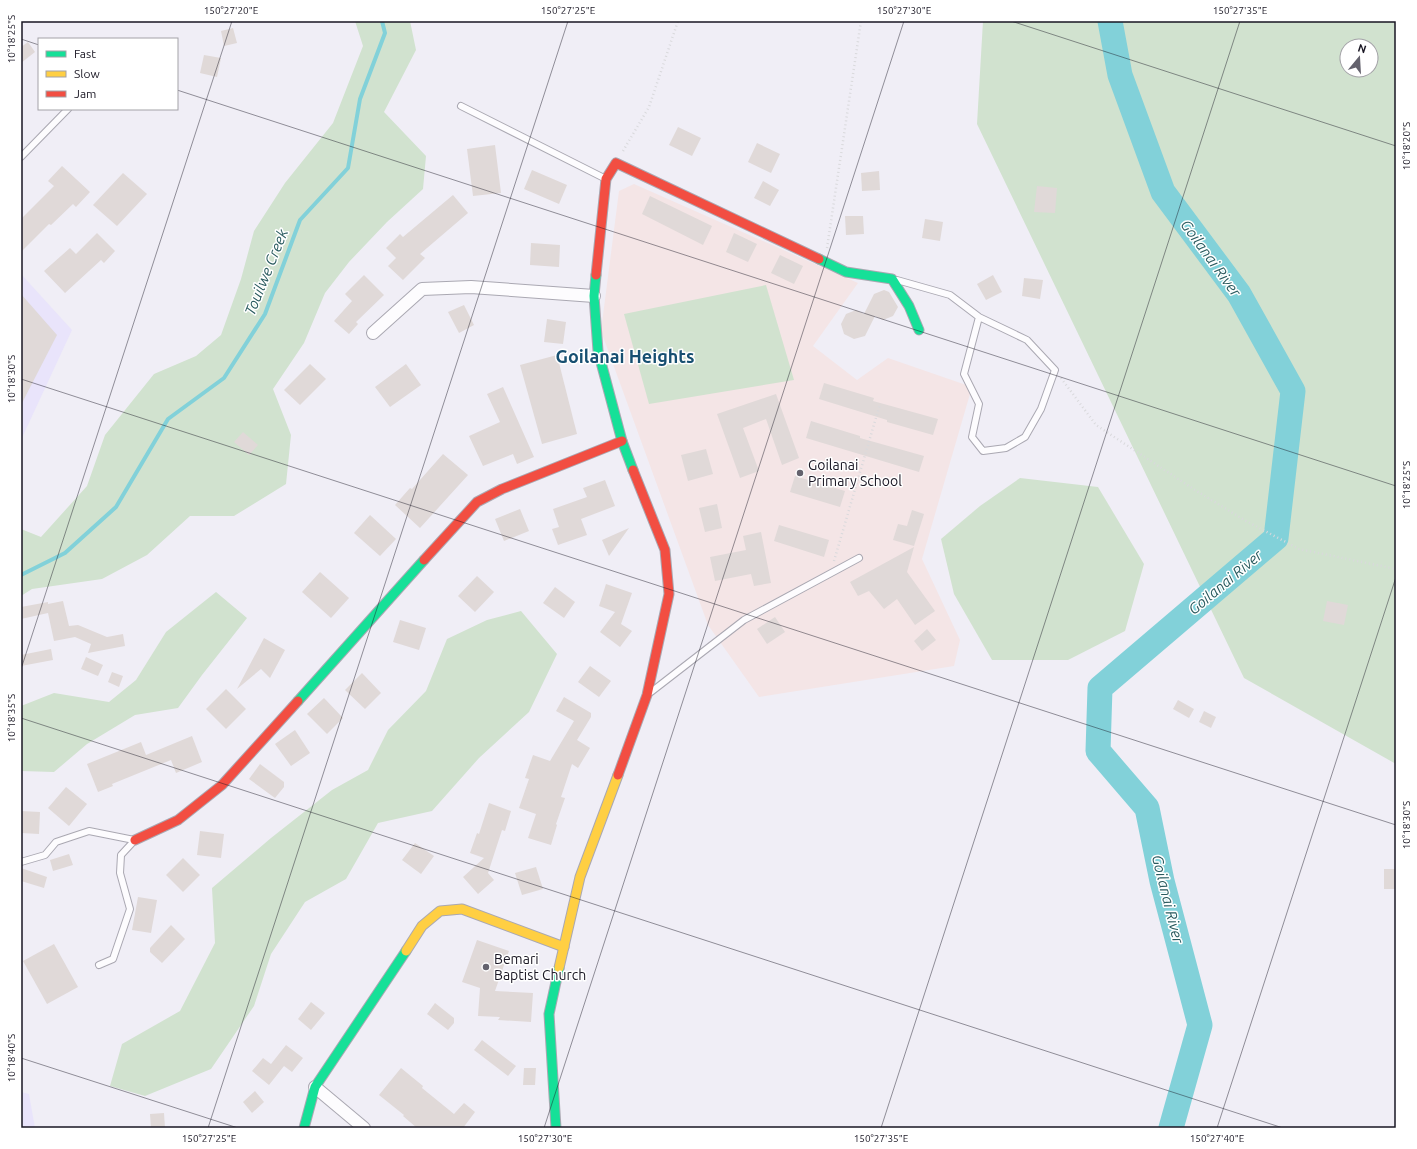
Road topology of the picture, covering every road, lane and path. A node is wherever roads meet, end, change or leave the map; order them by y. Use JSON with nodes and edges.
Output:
{"nodes":[{"id":1,"x":678,"y":21,"type":"edge"},
{"id":2,"x":861,"y":21,"type":"edge"},
{"id":3,"x":461,"y":106,"type":"dead end"},
{"id":4,"x":67,"y":110,"type":"edge"},
{"id":5,"x":21,"y":157,"type":"edge"},
{"id":6,"x":616,"y":163,"type":"junction"},
{"id":7,"x":606,"y":178,"type":"junction"},
{"id":8,"x":825,"y":262,"type":"junction"},
{"id":9,"x":892,"y":279,"type":"junction"},
{"id":10,"x":594,"y":296,"type":"junction"},
{"id":11,"x":979,"y":317,"type":"junction"},
{"id":12,"x":919,"y":330,"type":"dead end"},
{"id":13,"x":373,"y":333,"type":"dead end"},
{"id":14,"x":1055,"y":370,"type":"junction"},
{"id":15,"x":880,"y":404,"type":"dead end"},
{"id":16,"x":622,"y":441,"type":"junction"},
{"id":17,"x":860,"y":558,"type":"dead end"},
{"id":18,"x":1396,"y":569,"type":"edge"},
{"id":19,"x":830,"y":574,"type":"junction"},
{"id":20,"x":647,"y":695,"type":"junction"},
{"id":21,"x":135,"y":840,"type":"junction"},
{"id":22,"x":21,"y":862,"type":"edge"},
{"id":23,"x":564,"y":948,"type":"junction"},
{"id":24,"x":99,"y":965,"type":"dead end"},
{"id":25,"x":315,"y":1087,"type":"junction"},
{"id":26,"x":304,"y":1128,"type":"edge"},
{"id":27,"x":364,"y":1128,"type":"edge"},
{"id":28,"x":556,"y":1128,"type":"edge"}],
"edges":[{"from":1,"to":6,"type":"path"},
{"from":2,"to":8,"type":"path"},
{"from":3,"to":7,"type":"lane"},
{"from":4,"to":5,"type":"lane"},
{"from":6,"to":7,"type":"street"},
{"from":6,"to":8,"type":"street"},
{"from":7,"to":10,"type":"street"},
{"from":8,"to":9,"type":"street"},
{"from":9,"to":11,"type":"lane"},
{"from":9,"to":12,"type":"street"},
{"from":10,"to":13,"type":"street"},
{"from":10,"to":16,"type":"street"},
{"from":11,"to":14,"type":"lane"},
{"from":11,"to":14,"type":"lane"},
{"from":14,"to":18,"type":"path"},
{"from":15,"to":19,"type":"path"},
{"from":16,"to":20,"type":"street"},
{"from":16,"to":21,"type":"street"},
{"from":17,"to":19,"type":"lane"},
{"from":19,"to":20,"type":"lane"},
{"from":20,"to":23,"type":"street"},
{"from":21,"to":22,"type":"lane"},
{"from":21,"to":24,"type":"lane"},
{"from":23,"to":25,"type":"street"},
{"from":23,"to":28,"type":"street"},
{"from":25,"to":26,"type":"street"},
{"from":25,"to":27,"type":"street"}]}
